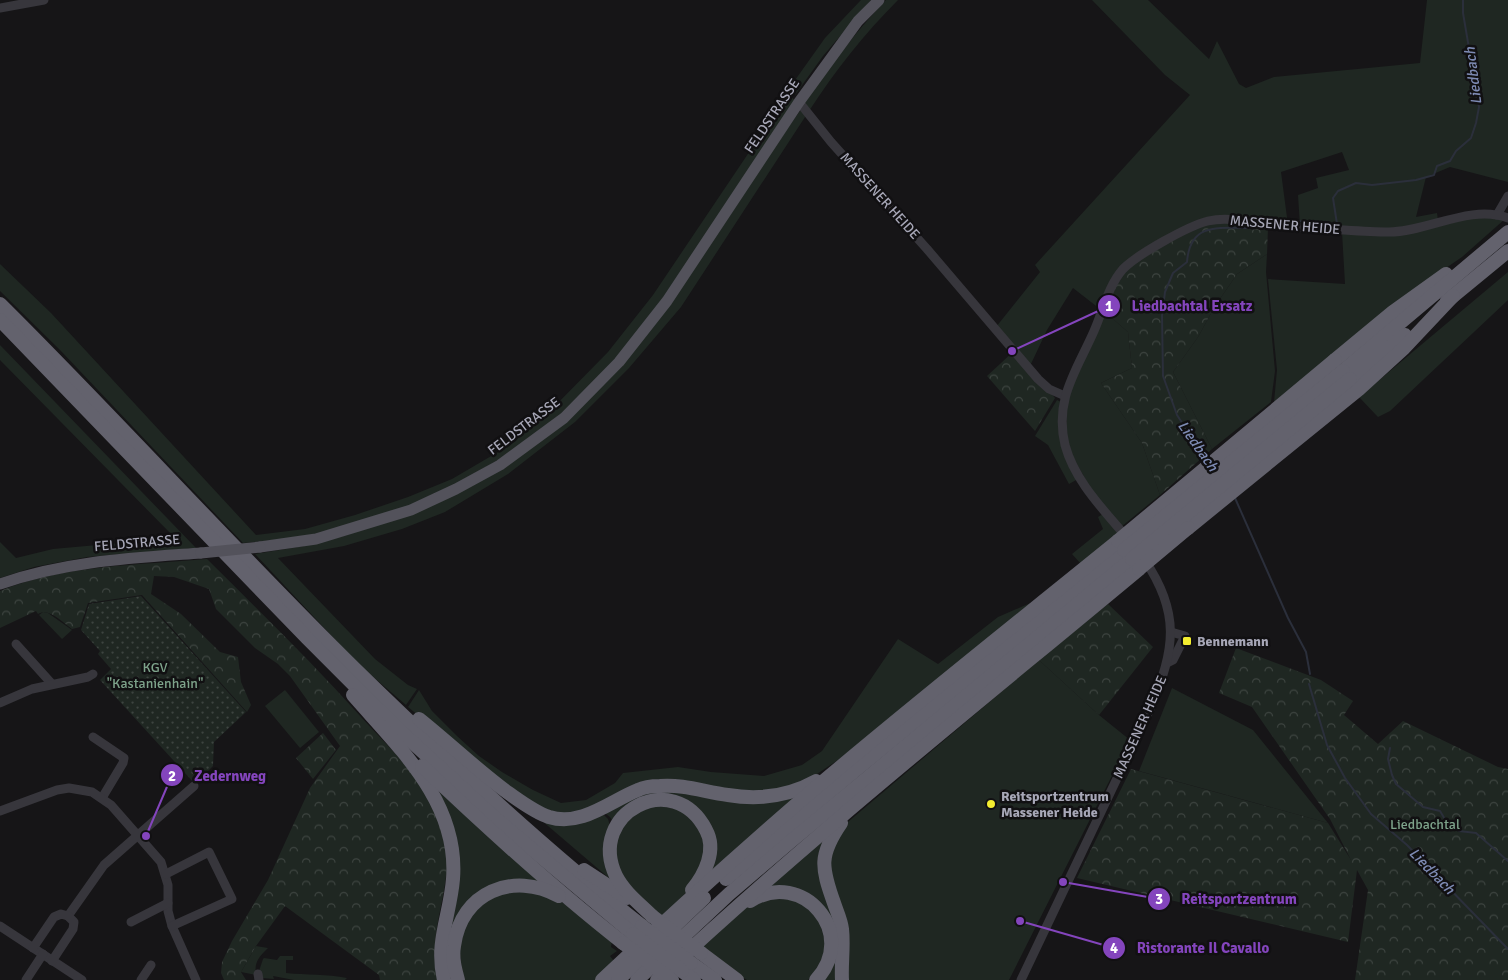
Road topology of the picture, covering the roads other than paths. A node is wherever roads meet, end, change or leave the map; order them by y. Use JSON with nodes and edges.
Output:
{"nodes":[{"id":1,"x":44,"y":0,"type":"edge"},
{"id":2,"x":879,"y":0,"type":"edge"},
{"id":3,"x":0,"y":8,"type":"edge"},
{"id":4,"x":798,"y":102,"type":"junction"},
{"id":5,"x":1508,"y":196,"type":"edge"},
{"id":6,"x":1497,"y":214,"type":"junction"},
{"id":7,"x":1508,"y":218,"type":"edge"},
{"id":8,"x":1504,"y":236,"type":"edge"},
{"id":9,"x":1508,"y":251,"type":"edge"},
{"id":10,"x":0,"y":304,"type":"edge"},
{"id":11,"x":0,"y":320,"type":"edge"},
{"id":12,"x":1347,"y":375,"type":"junction"},
{"id":13,"x":1065,"y":396,"type":"junction"},
{"id":14,"x":1128,"y":555,"type":"junction"},
{"id":15,"x":0,"y":584,"type":"edge"},
{"id":16,"x":1171,"y":632,"type":"junction"},
{"id":17,"x":307,"y":638,"type":"junction"},
{"id":18,"x":16,"y":644,"type":"dead end"},
{"id":19,"x":1167,"y":663,"type":"junction"},
{"id":20,"x":353,"y":667,"type":"junction"},
{"id":21,"x":93,"y":674,"type":"dead end"},
{"id":22,"x":52,"y":684,"type":"junction"},
{"id":23,"x":0,"y":703,"type":"edge"},
{"id":24,"x":375,"y":721,"type":"junction"},
{"id":25,"x":93,"y":737,"type":"dead end"},
{"id":26,"x":842,"y":765,"type":"junction"},
{"id":27,"x":194,"y":786,"type":"dead end"},
{"id":28,"x":868,"y":794,"type":"junction"},
{"id":29,"x":102,"y":798,"type":"junction"},
{"id":30,"x":0,"y":811,"type":"edge"},
{"id":31,"x":138,"y":835,"type":"junction"},
{"id":32,"x":166,"y":874,"type":"junction"},
{"id":33,"x":168,"y":903,"type":"junction"},
{"id":34,"x":582,"y":911,"type":"junction"},
{"id":35,"x":728,"y":914,"type":"junction"},
{"id":36,"x":68,"y":916,"type":"junction"},
{"id":37,"x":669,"y":917,"type":"junction"},
{"id":38,"x":131,"y":922,"type":"dead end"},
{"id":39,"x":0,"y":926,"type":"edge"},
{"id":40,"x":172,"y":926,"type":"junction"},
{"id":41,"x":637,"y":930,"type":"junction"},
{"id":42,"x":33,"y":948,"type":"junction"},
{"id":43,"x":43,"y":954,"type":"junction"},
{"id":44,"x":52,"y":961,"type":"junction"},
{"id":45,"x":151,"y":965,"type":"dead end"},
{"id":46,"x":682,"y":971,"type":"edge"},
{"id":47,"x":736,"y":978,"type":"edge"},
{"id":48,"x":26,"y":980,"type":"edge"},
{"id":49,"x":82,"y":980,"type":"edge"},
{"id":50,"x":141,"y":980,"type":"edge"},
{"id":51,"x":196,"y":980,"type":"edge"},
{"id":52,"x":444,"y":980,"type":"edge"},
{"id":53,"x":458,"y":980,"type":"edge"},
{"id":54,"x":602,"y":980,"type":"edge"},
{"id":55,"x":618,"y":980,"type":"edge"},
{"id":56,"x":637,"y":980,"type":"edge"},
{"id":57,"x":658,"y":980,"type":"edge"},
{"id":58,"x":694,"y":980,"type":"edge"},
{"id":59,"x":715,"y":980,"type":"edge"},
{"id":60,"x":816,"y":980,"type":"edge"},
{"id":61,"x":842,"y":980,"type":"edge"},
{"id":62,"x":1021,"y":980,"type":"edge"}],
"edges":[{"from":1,"to":3,"type":"street"},
{"from":2,"to":4,"type":"main road","name":"FELDSTRASSE"},
{"from":4,"to":13,"type":"street","name":"MASSENER HEIDE"},
{"from":4,"to":15,"type":"main road","name":"FELDSTRASSE","bridge":true},
{"from":5,"to":6,"type":"street"},
{"from":6,"to":7,"type":"street","name":"MASSENER HEIDE"},
{"from":6,"to":13,"type":"street","name":"MASSENER HEIDE"},
{"from":8,"to":12,"type":"highway"},
{"from":9,"to":12,"type":"highway"},
{"from":10,"to":20,"type":"highway"},
{"from":11,"to":17,"type":"highway"},
{"from":12,"to":14,"type":"highway","bridge":true},
{"from":12,"to":14,"type":"highway","bridge":true},
{"from":13,"to":16,"type":"street","name":"MASSENER HEIDE"},
{"from":14,"to":26,"type":"highway"},
{"from":14,"to":28,"type":"highway"},
{"from":14,"to":55,"type":"highway"},
{"from":14,"to":56,"type":"highway"},
{"from":16,"to":19,"type":"street","name":"MASSENER HEIDE"},
{"from":16,"to":19,"type":"street","name":"MASSENER HEIDE"},
{"from":17,"to":24,"type":"highway"},
{"from":17,"to":41,"type":"highway"},
{"from":18,"to":22,"type":"street"},
{"from":19,"to":62,"type":"street","name":"MASSENER HEIDE"},
{"from":20,"to":26,"type":"highway"},
{"from":20,"to":41,"type":"highway"},
{"from":21,"to":22,"type":"street"},
{"from":22,"to":23,"type":"street"},
{"from":24,"to":34,"type":"highway"},
{"from":24,"to":52,"type":"highway"},
{"from":25,"to":29,"type":"street"},
{"from":26,"to":37,"type":"highway"},
{"from":27,"to":31,"type":"street"},
{"from":28,"to":35,"type":"highway"},
{"from":28,"to":61,"type":"highway"},
{"from":29,"to":30,"type":"street"},
{"from":29,"to":31,"type":"street"},
{"from":31,"to":32,"type":"street"},
{"from":31,"to":36,"type":"street"},
{"from":32,"to":33,"type":"street"},
{"from":32,"to":40,"type":"street"},
{"from":33,"to":38,"type":"street"},
{"from":33,"to":40,"type":"street"},
{"from":34,"to":41,"type":"highway"},
{"from":34,"to":53,"type":"highway"},
{"from":35,"to":57,"type":"highway"},
{"from":35,"to":60,"type":"highway"},
{"from":36,"to":42,"type":"street"},
{"from":36,"to":44,"type":"street"},
{"from":37,"to":41,"type":"highway"},
{"from":37,"to":54,"type":"highway"},
{"from":39,"to":42,"type":"street"},
{"from":40,"to":51,"type":"street"},
{"from":41,"to":46,"type":"highway","bridge":true},
{"from":41,"to":46,"type":"highway","bridge":true},
{"from":42,"to":43,"type":"street"},
{"from":43,"to":44,"type":"street"},
{"from":43,"to":48,"type":"street"},
{"from":44,"to":49,"type":"street"},
{"from":45,"to":50,"type":"street"},
{"from":46,"to":47,"type":"highway"},
{"from":46,"to":58,"type":"highway"},
{"from":46,"to":59,"type":"highway"}]}
